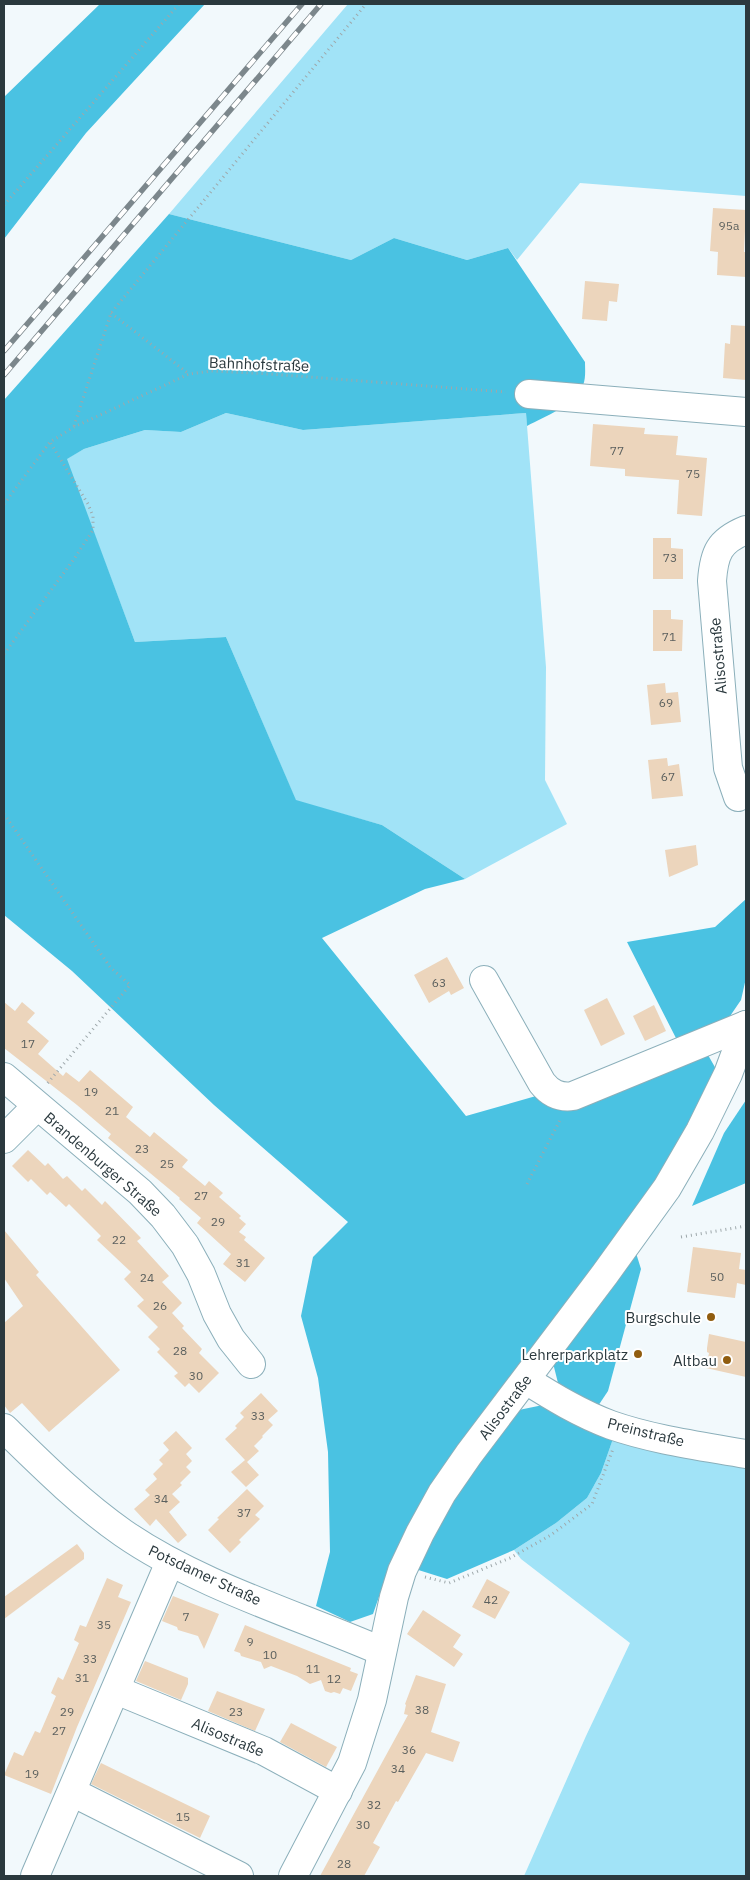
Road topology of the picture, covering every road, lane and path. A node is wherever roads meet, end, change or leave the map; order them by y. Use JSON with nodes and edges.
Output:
{"nodes":[{"id":1,"x":179,"y":4,"type":"edge"},
{"id":2,"x":366,"y":4,"type":"edge"},
{"id":3,"x":4,"y":205,"type":"edge"},
{"id":4,"x":111,"y":313,"type":"junction"},
{"id":5,"x":189,"y":374,"type":"junction"},
{"id":6,"x":529,"y":394,"type":"joint"},
{"id":7,"x":746,"y":412,"type":"edge"},
{"id":8,"x":74,"y":427,"type":"junction"},
{"id":9,"x":50,"y":442,"type":"junction"},
{"id":10,"x":4,"y":504,"type":"edge"},
{"id":11,"x":746,"y":530,"type":"edge"},
{"id":12,"x":4,"y":654,"type":"edge"},
{"id":13,"x":738,"y":797,"type":"dead end"},
{"id":14,"x":4,"y":814,"type":"edge"},
{"id":15,"x":484,"y":980,"type":"dead end"},
{"id":16,"x":746,"y":1025,"type":"edge"},
{"id":17,"x":4,"y":1077,"type":"edge"},
{"id":18,"x":573,"y":1096,"type":"junction"},
{"id":19,"x":37,"y":1106,"type":"junction"},
{"id":20,"x":4,"y":1139,"type":"edge"},
{"id":21,"x":527,"y":1184,"type":"dead end"},
{"id":22,"x":746,"y":1226,"type":"edge"},
{"id":23,"x":681,"y":1237,"type":"dead end"},
{"id":24,"x":251,"y":1364,"type":"dead end"},
{"id":25,"x":526,"y":1380,"type":"junction"},
{"id":26,"x":4,"y":1428,"type":"edge"},
{"id":27,"x":620,"y":1428,"type":"junction"},
{"id":28,"x":746,"y":1454,"type":"edge"},
{"id":29,"x":170,"y":1562,"type":"junction"},
{"id":30,"x":402,"y":1571,"type":"junction"},
{"id":31,"x":381,"y":1651,"type":"junction"},
{"id":32,"x":116,"y":1690,"type":"junction"},
{"id":33,"x":338,"y":1790,"type":"junction"},
{"id":34,"x":72,"y":1792,"type":"junction"},
{"id":35,"x":35,"y":1876,"type":"edge"},
{"id":36,"x":239,"y":1876,"type":"edge"},
{"id":37,"x":293,"y":1876,"type":"edge"}],
"edges":[{"from":1,"to":3,"type":"path"},
{"from":2,"to":4,"type":"path"},
{"from":4,"to":5,"type":"path"},
{"from":4,"to":8,"type":"path"},
{"from":5,"to":6,"type":"path","name":"Bahnhofstraße"},
{"from":5,"to":8,"type":"path","name":"Bahnhofstraße"},
{"from":6,"to":7,"type":"street"},
{"from":8,"to":9,"type":"path","name":"Bahnhofstraße"},
{"from":9,"to":10,"type":"path","name":"Bahnhofstraße"},
{"from":9,"to":12,"type":"path"},
{"from":11,"to":13,"type":"street","name":"Alisostraße"},
{"from":14,"to":19,"type":"path"},
{"from":15,"to":18,"type":"street"},
{"from":16,"to":18,"type":"street","name":"Alisostraße"},
{"from":16,"to":25,"type":"street","name":"Alisostraße"},
{"from":17,"to":19,"type":"street","name":"Brandenburger Straße"},
{"from":18,"to":21,"type":"path"},
{"from":19,"to":20,"type":"street"},
{"from":19,"to":24,"type":"street","name":"Brandenburger Straße"},
{"from":22,"to":23,"type":"path"},
{"from":25,"to":27,"type":"street","name":"Preinstraße"},
{"from":25,"to":30,"type":"street","name":"Alisostraße"},
{"from":26,"to":29,"type":"street","name":"Potsdamer Straße"},
{"from":27,"to":28,"type":"street","name":"Preinstraße"},
{"from":27,"to":30,"type":"path"},
{"from":29,"to":31,"type":"street","name":"Potsdamer Straße"},
{"from":29,"to":32,"type":"street"},
{"from":30,"to":31,"type":"street","name":"Alisostraße"},
{"from":31,"to":33,"type":"street","name":"Alisostraße"},
{"from":32,"to":33,"type":"street","name":"Alisostraße"},
{"from":32,"to":34,"type":"street"},
{"from":33,"to":37,"type":"street","name":"Alisostraße"},
{"from":34,"to":35,"type":"street"},
{"from":34,"to":36,"type":"street"}]}
